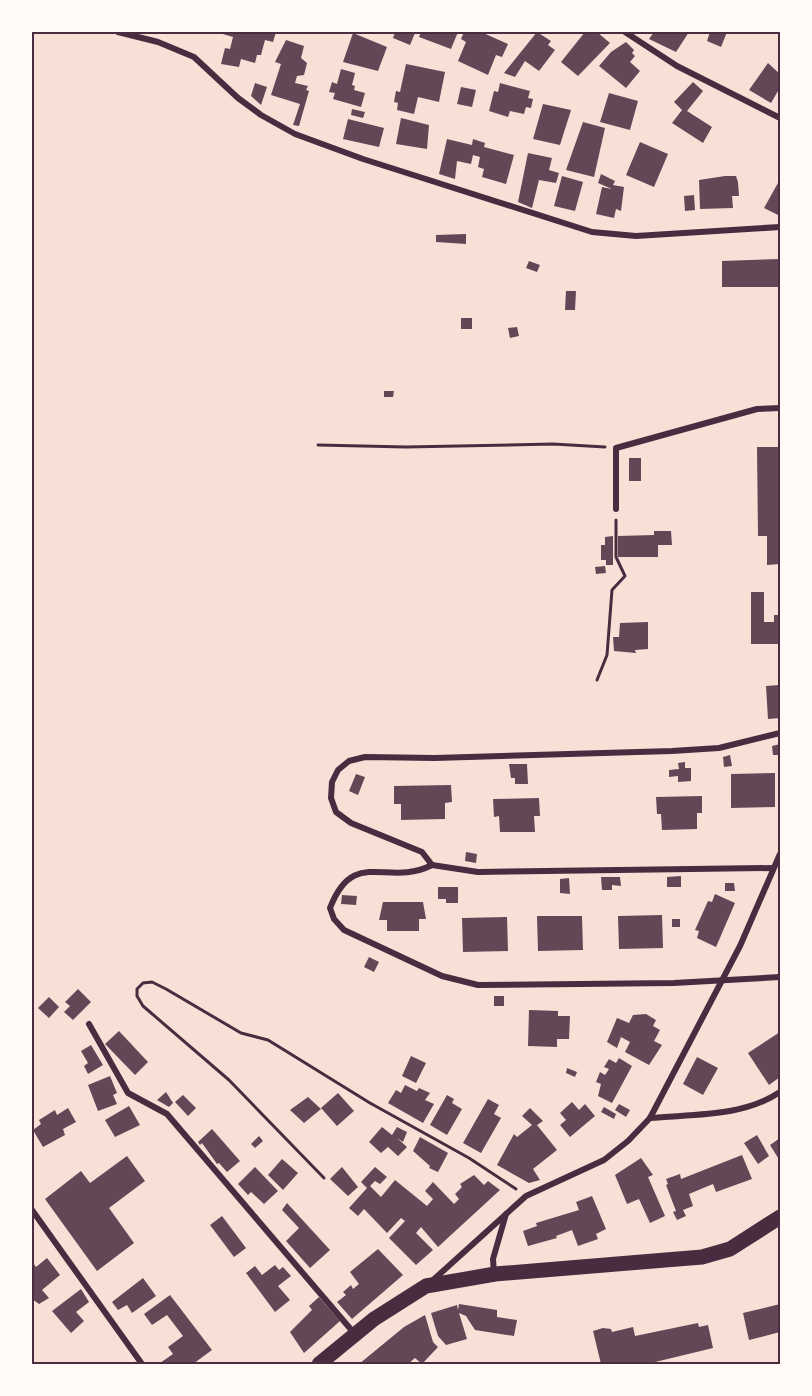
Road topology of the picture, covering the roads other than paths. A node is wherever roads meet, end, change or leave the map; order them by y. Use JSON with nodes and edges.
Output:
{"nodes":[{"id":1,"x":118,"y":32,"type":"edge"},
{"id":2,"x":625,"y":32,"type":"edge"},
{"id":3,"x":780,"y":118,"type":"edge"},
{"id":4,"x":780,"y":227,"type":"edge"},
{"id":5,"x":780,"y":408,"type":"edge"},
{"id":6,"x":616,"y":509,"type":"road end"},
{"id":7,"x":780,"y":733,"type":"edge"},
{"id":8,"x":780,"y":854,"type":"edge"},
{"id":9,"x":432,"y":865,"type":"junction"},
{"id":10,"x":773,"y":868,"type":"junction"},
{"id":11,"x":780,"y":977,"type":"edge"},
{"id":12,"x":723,"y":980,"type":"junction"},
{"id":13,"x":90,"y":1024,"type":"dead end"},
{"id":14,"x":780,"y":1092,"type":"edge"},
{"id":15,"x":650,"y":1118,"type":"junction"},
{"id":16,"x":32,"y":1210,"type":"edge"},
{"id":17,"x":506,"y":1213,"type":"junction"},
{"id":18,"x":780,"y":1217,"type":"edge"},
{"id":19,"x":495,"y":1274,"type":"junction"},
{"id":20,"x":426,"y":1286,"type":"junction"},
{"id":21,"x":355,"y":1334,"type":"junction"},
{"id":22,"x":142,"y":1365,"type":"edge"},
{"id":23,"x":319,"y":1365,"type":"edge"}],
"edges":[{"from":1,"to":4,"type":"street"},
{"from":2,"to":3,"type":"street"},
{"from":5,"to":6,"type":"street"},
{"from":7,"to":9,"type":"street"},
{"from":8,"to":10,"type":"street"},
{"from":9,"to":10,"type":"street"},
{"from":9,"to":12,"type":"street"},
{"from":10,"to":12,"type":"street"},
{"from":11,"to":12,"type":"street"},
{"from":12,"to":15,"type":"street"},
{"from":13,"to":21,"type":"street"},
{"from":14,"to":15,"type":"street"},
{"from":15,"to":17,"type":"street"},
{"from":16,"to":22,"type":"street"},
{"from":17,"to":19,"type":"street"},
{"from":17,"to":20,"type":"street"},
{"from":18,"to":19,"type":"main road"},
{"from":19,"to":20,"type":"main road"},
{"from":20,"to":21,"type":"main road"},
{"from":21,"to":23,"type":"main road"}]}
